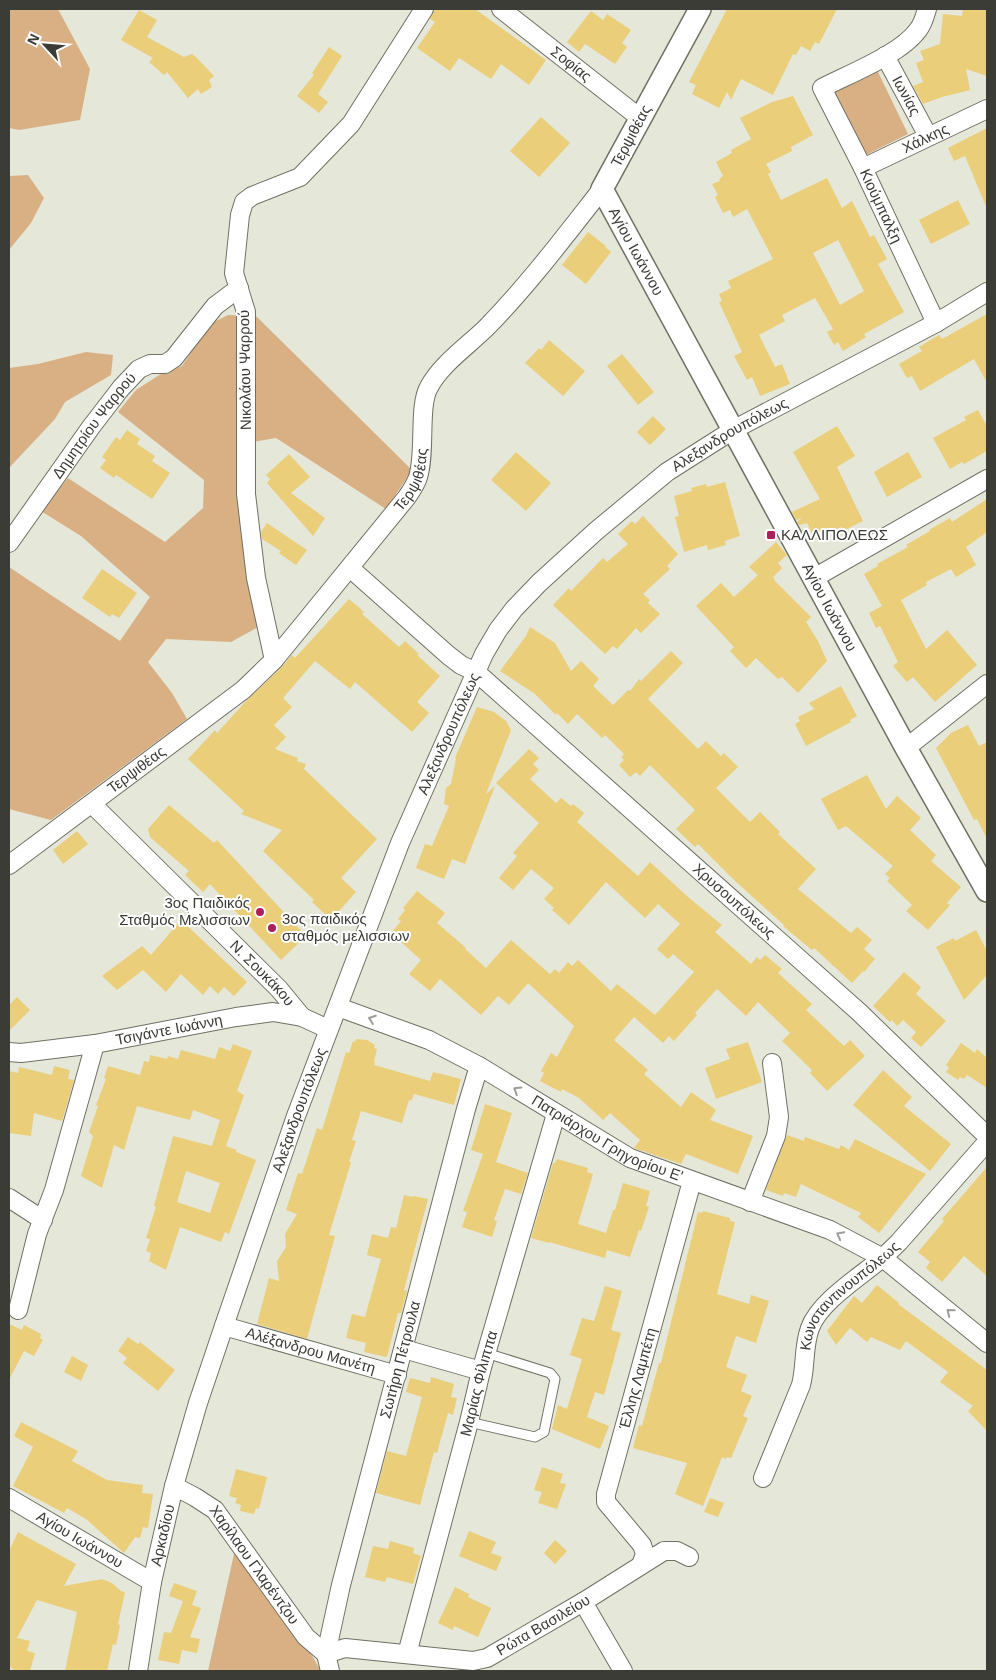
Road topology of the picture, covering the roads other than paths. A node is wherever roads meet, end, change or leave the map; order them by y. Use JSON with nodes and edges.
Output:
{"nodes":[{"id":1,"x":424,"y":9,"type":"edge"},
{"id":2,"x":501,"y":9,"type":"edge"},
{"id":3,"x":700,"y":9,"type":"edge"},
{"id":4,"x":927,"y":9,"type":"edge"},
{"id":5,"x":885,"y":56,"type":"junction"},
{"id":6,"x":987,"y":109,"type":"edge"},
{"id":7,"x":640,"y":118,"type":"junction"},
{"id":8,"x":928,"y":136,"type":"junction"},
{"id":9,"x":863,"y":168,"type":"junction"},
{"id":10,"x":602,"y":189,"type":"junction"},
{"id":11,"x":238,"y":288,"type":"junction"},
{"id":12,"x":987,"y":292,"type":"edge"},
{"id":13,"x":936,"y":323,"type":"junction"},
{"id":14,"x":733,"y":430,"type":"junction"},
{"id":15,"x":987,"y":479,"type":"edge"},
{"id":16,"x":9,"y":544,"type":"edge"},
{"id":17,"x":350,"y":568,"type":"junction"},
{"id":18,"x":814,"y":578,"type":"junction"},
{"id":19,"x":274,"y":660,"type":"junction"},
{"id":20,"x":476,"y":672,"type":"junction"},
{"id":21,"x":987,"y":684,"type":"edge"},
{"id":22,"x":906,"y":748,"type":"junction"},
{"id":23,"x":92,"y":804,"type":"junction"},
{"id":24,"x":9,"y":865,"type":"edge"},
{"id":25,"x":987,"y":891,"type":"edge"},
{"id":26,"x":338,"y":1007,"type":"junction"},
{"id":27,"x":302,"y":1018,"type":"junction"},
{"id":28,"x":328,"y":1029,"type":"junction"},
{"id":29,"x":95,"y":1044,"type":"junction"},
{"id":30,"x":9,"y":1052,"type":"edge"},
{"id":31,"x":772,"y":1064,"type":"dead end"},
{"id":32,"x":479,"y":1066,"type":"junction"},
{"id":33,"x":556,"y":1114,"type":"junction"},
{"id":34,"x":987,"y":1136,"type":"edge"},
{"id":35,"x":987,"y":1142,"type":"edge"},
{"id":36,"x":692,"y":1181,"type":"junction"},
{"id":37,"x":9,"y":1198,"type":"edge"},
{"id":38,"x":750,"y":1202,"type":"junction"},
{"id":39,"x":43,"y":1220,"type":"junction"},
{"id":40,"x":883,"y":1258,"type":"junction"},
{"id":41,"x":18,"y":1310,"type":"dead end"},
{"id":42,"x":224,"y":1326,"type":"junction"},
{"id":43,"x":987,"y":1343,"type":"edge"},
{"id":44,"x":404,"y":1349,"type":"junction"},
{"id":45,"x":486,"y":1353,"type":"junction"},
{"id":46,"x":481,"y":1371,"type":"junction"},
{"id":47,"x":397,"y":1375,"type":"junction"},
{"id":48,"x":198,"y":1403,"type":"joint"},
{"id":49,"x":469,"y":1422,"type":"junction"},
{"id":50,"x":763,"y":1478,"type":"dead end"},
{"id":51,"x":174,"y":1486,"type":"junction"},
{"id":52,"x":9,"y":1498,"type":"edge"},
{"id":53,"x":690,"y":1557,"type":"dead end"},
{"id":54,"x":641,"y":1565,"type":"junction"},
{"id":55,"x":152,"y":1582,"type":"junction"},
{"id":56,"x":583,"y":1602,"type":"junction"},
{"id":57,"x":407,"y":1654,"type":"junction"},
{"id":58,"x":328,"y":1663,"type":"edge"},
{"id":59,"x":475,"y":1666,"type":"edge"},
{"id":60,"x":138,"y":1671,"type":"edge"},
{"id":61,"x":623,"y":1671,"type":"edge"}],
"edges":[{"from":1,"to":11,"type":"street","name":"Νικολάου Ψαρρού"},
{"from":2,"to":7,"type":"street","name":"Σοφίας"},
{"from":3,"to":7,"type":"street","name":"Τερψιθέας"},
{"from":4,"to":5,"type":"street"},
{"from":5,"to":8,"type":"street","name":"Ιωνίας"},
{"from":5,"to":9,"type":"street","name":"Κιούμπαλξη"},
{"from":6,"to":8,"type":"street","name":"Χάλκης"},
{"from":7,"to":10,"type":"street","name":"Τερψιθέας"},
{"from":8,"to":9,"type":"street","name":"Χάλκης"},
{"from":9,"to":13,"type":"street","name":"Κιούμπαλξη"},
{"from":10,"to":14,"type":"street","name":"Αγίου Ιωάννου"},
{"from":10,"to":17,"type":"street","name":"Τερψιθέας"},
{"from":11,"to":16,"type":"street","name":"Δημητρίου Ψαρρού"},
{"from":11,"to":19,"type":"street","name":"Νικολάου Ψαρρού"},
{"from":12,"to":13,"type":"street","name":"Αλεξανδρουπόλεως"},
{"from":13,"to":14,"type":"street","name":"Αλεξανδρουπόλεως"},
{"from":14,"to":18,"type":"street","name":"Αγίου Ιωάννου"},
{"from":14,"to":20,"type":"street","name":"Αλεξανδρουπόλεως"},
{"from":15,"to":18,"type":"street"},
{"from":17,"to":19,"type":"street","name":"Τερψιθέας"},
{"from":17,"to":20,"type":"street","name":"Χρυσουπόλεως"},
{"from":18,"to":22,"type":"street","name":"Αγίου Ιωάννου"},
{"from":19,"to":23,"type":"street","name":"Τερψιθέας"},
{"from":20,"to":26,"type":"street","name":"Αλεξανδρουπόλεως"},
{"from":20,"to":34,"type":"street","name":"Χρυσουπόλεως"},
{"from":21,"to":22,"type":"street"},
{"from":22,"to":25,"type":"street","name":"Αγίου Ιωάννου"},
{"from":23,"to":24,"type":"street","name":"Τερψιθέας"},
{"from":23,"to":27,"type":"street","name":"Ν. Σουκάκου"},
{"from":26,"to":28,"type":"street","name":"Αλεξανδρουπόλεως"},
{"from":32,"to":26,"type":"street","name":"Πατριάρχου Γρηγορίου Ε'","one_way":true},
{"from":27,"to":28,"type":"street","name":"Τσιγάντε Ιωάννη"},
{"from":27,"to":29,"type":"street","name":"Τσιγάντε Ιωάννη"},
{"from":28,"to":42,"type":"street","name":"Αλεξανδρουπόλεως"},
{"from":29,"to":30,"type":"street","name":"Τσιγάντε Ιωάννη"},
{"from":29,"to":39,"type":"street"},
{"from":31,"to":38,"type":"street"},
{"from":33,"to":32,"type":"street","name":"Πατριάρχου Γρηγορίου Ε'","one_way":true},
{"from":32,"to":44,"type":"street","name":"Σωτήρη Πέτρουλα"},
{"from":33,"to":36,"type":"street","name":"Πατριάρχου Γρηγορίου Ε'"},
{"from":33,"to":45,"type":"street","name":"Μαρίας Φίλιππα"},
{"from":35,"to":40,"type":"street","name":"Κωνσταντινουπόλεως"},
{"from":36,"to":38,"type":"street","name":"Πατριάρχου Γρηγορίου Ε'"},
{"from":36,"to":54,"type":"street","name":"Έλλης Λαμπέτη"},
{"from":37,"to":39,"type":"street"},
{"from":40,"to":38,"type":"street","name":"Πατριάρχου Γρηγορίου Ε'","one_way":true},
{"from":39,"to":41,"type":"street"},
{"from":43,"to":40,"type":"street","name":"Πατριάρχου Γρηγορίου Ε'","one_way":true},
{"from":40,"to":50,"type":"street","name":"Κωνσταντινουπόλεως"},
{"from":42,"to":47,"type":"street","name":"Αλέξανδρου Μανέτη"},
{"from":42,"to":48,"type":"street","name":"Αλεξανδρουπόλεως"},
{"from":44,"to":46,"type":"street"},
{"from":44,"to":47,"type":"street","name":"Σωτήρη Πέτρουλα"},
{"from":45,"to":46,"type":"street","name":"Μαρίας Φίλιππα"},
{"from":45,"to":49,"type":"lane"},
{"from":46,"to":49,"type":"street","name":"Μαρίας Φίλιππα"},
{"from":47,"to":58,"type":"street","name":"Σωτήρη Πέτρουλα"},
{"from":48,"to":51,"type":"street","name":"Αρκαδίου"},
{"from":49,"to":57,"type":"street","name":"Μαρίας Φίλιππα"},
{"from":51,"to":55,"type":"street","name":"Αρκαδίου"},
{"from":51,"to":58,"type":"street","name":"Χαρίλαου Γλαρέντζου"},
{"from":52,"to":55,"type":"street","name":"Αγίου Ιωάννου"},
{"from":53,"to":54,"type":"street","name":"Ρώτα Βασιλείου"},
{"from":54,"to":56,"type":"street","name":"Ρώτα Βασιλείου"},
{"from":55,"to":60,"type":"street","name":"Αρκαδίου"},
{"from":56,"to":59,"type":"street","name":"Ρώτα Βασιλείου"},
{"from":56,"to":61,"type":"street"},
{"from":57,"to":58,"type":"street","name":"Ρώτα Βασιλείου"},
{"from":57,"to":59,"type":"street","name":"Ρώτα Βασιλείου"}]}
